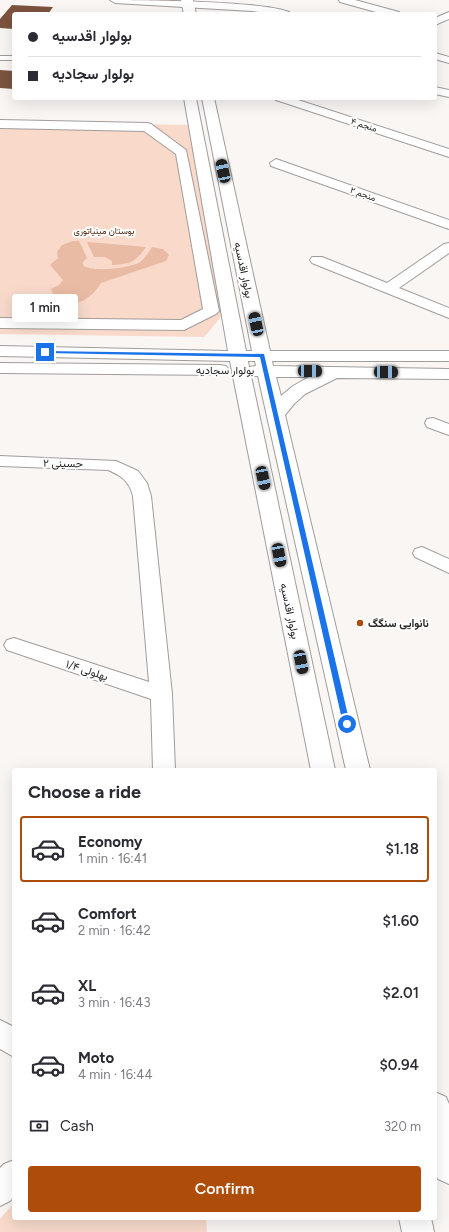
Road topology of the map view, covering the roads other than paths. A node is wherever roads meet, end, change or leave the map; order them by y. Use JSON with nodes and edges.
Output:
{"nodes":[{"id":1,"x":114,"y":0,"type":"edge"},
{"id":2,"x":344,"y":0,"type":"edge"},
{"id":3,"x":173,"y":6,"type":"edge"},
{"id":4,"x":189,"y":6,"type":"edge"},
{"id":5,"x":275,"y":12,"type":"edge"},
{"id":6,"x":388,"y":12,"type":"edge"},
{"id":7,"x":449,"y":15,"type":"edge"},
{"id":8,"x":437,"y":21,"type":"edge"},
{"id":9,"x":437,"y":57,"type":"edge"},
{"id":10,"x":0,"y":58,"type":"edge"},
{"id":11,"x":12,"y":58,"type":"edge"},
{"id":12,"x":449,"y":60,"type":"edge"},
{"id":13,"x":437,"y":91,"type":"edge"},
{"id":14,"x":449,"y":94,"type":"edge"},
{"id":15,"x":190,"y":100,"type":"edge"},
{"id":16,"x":208,"y":100,"type":"edge"},
{"id":17,"x":286,"y":100,"type":"edge"},
{"id":18,"x":0,"y":124,"type":"edge"},
{"id":19,"x":449,"y":153,"type":"edge"},
{"id":20,"x":276,"y":163,"type":"dead end"},
{"id":21,"x":449,"y":225,"type":"edge"},
{"id":22,"x":449,"y":247,"type":"edge"},
{"id":23,"x":317,"y":260,"type":"dead end"},
{"id":24,"x":388,"y":289,"type":"junction"},
{"id":25,"x":449,"y":313,"type":"edge"},
{"id":26,"x":0,"y":323,"type":"edge"},
{"id":27,"x":232,"y":326,"type":"junction"},
{"id":28,"x":0,"y":351,"type":"edge"},
{"id":29,"x":180,"y":355,"type":"junction"},
{"id":30,"x":449,"y":356,"type":"edge"},
{"id":31,"x":239,"y":363,"type":"junction"},
{"id":32,"x":264,"y":363,"type":"junction"},
{"id":33,"x":0,"y":368,"type":"edge"},
{"id":34,"x":340,"y":372,"type":"junction"},
{"id":35,"x":449,"y":374,"type":"edge"},
{"id":36,"x":276,"y":415,"type":"junction"},
{"id":37,"x":433,"y":423,"type":"dead end"},
{"id":38,"x":449,"y":430,"type":"edge"},
{"id":39,"x":0,"y":461,"type":"edge"},
{"id":40,"x":422,"y":553,"type":"dead end"},
{"id":41,"x":449,"y":567,"type":"edge"},
{"id":42,"x":14,"y":645,"type":"dead end"},
{"id":43,"x":161,"y":694,"type":"junction"},
{"id":44,"x":164,"y":768,"type":"edge"},
{"id":45,"x":323,"y":768,"type":"edge"},
{"id":46,"x":358,"y":768,"type":"edge"},
{"id":47,"x":0,"y":1032,"type":"edge"},
{"id":48,"x":12,"y":1042,"type":"edge"},
{"id":49,"x":437,"y":1116,"type":"edge"},
{"id":50,"x":449,"y":1168,"type":"edge"},
{"id":51,"x":12,"y":1176,"type":"edge"},
{"id":52,"x":0,"y":1190,"type":"edge"},
{"id":53,"x":415,"y":1220,"type":"edge"},
{"id":54,"x":418,"y":1232,"type":"edge"}],
"edges":[{"from":1,"to":3,"type":"street"},
{"from":2,"to":6,"type":"street"},
{"from":3,"to":4,"type":"street"},
{"from":4,"to":5,"type":"street"},
{"from":7,"to":8,"type":"street"},
{"from":9,"to":12,"type":"street"},
{"from":10,"to":11,"type":"lane"},
{"from":13,"to":14,"type":"street"},
{"from":15,"to":27,"type":"main road","name":"بولوار اقدسیه"},
{"from":16,"to":32,"type":"main road","name":"بولوار اقدسیه"},
{"from":17,"to":19,"type":"street","name":"منجم ۴"},
{"from":18,"to":26,"type":"street"},
{"from":20,"to":21,"type":"street","name":"منجم ۲"},
{"from":22,"to":24,"type":"street"},
{"from":23,"to":24,"type":"street"},
{"from":24,"to":25,"type":"street"},
{"from":27,"to":29,"type":"main road"},
{"from":27,"to":31,"type":"main road","name":"بولوار اقدسیه"},
{"from":28,"to":29,"type":"main road","name":"بولوار سجادیه"},
{"from":29,"to":31,"type":"main road","name":"بولوار سجادیه"},
{"from":30,"to":32,"type":"main road","name":"بولوار سجادیه"},
{"from":31,"to":32,"type":"main road","name":"بولوار سجادیه"},
{"from":31,"to":33,"type":"main road","name":"بولوار سجادیه"},
{"from":31,"to":45,"type":"main road","name":"بولوار اقدسیه"},
{"from":32,"to":34,"type":"main road","name":"بولوار سجادیه"},
{"from":32,"to":36,"type":"main road","name":"بولوار اقدسیه"},
{"from":34,"to":35,"type":"main road","name":"بولوار سجادیه"},
{"from":34,"to":36,"type":"main road"},
{"from":36,"to":46,"type":"main road","name":"بولوار اقدسیه"},
{"from":37,"to":38,"type":"street"},
{"from":39,"to":43,"type":"street","name":"حسینی ۲"},
{"from":40,"to":41,"type":"street"},
{"from":42,"to":43,"type":"street","name":"بهلولی ۱/۴"},
{"from":43,"to":44,"type":"street"},
{"from":47,"to":48,"type":"street"},
{"from":49,"to":50,"type":"main road"},
{"from":51,"to":52,"type":"street"},
{"from":53,"to":54,"type":"main road"}]}
